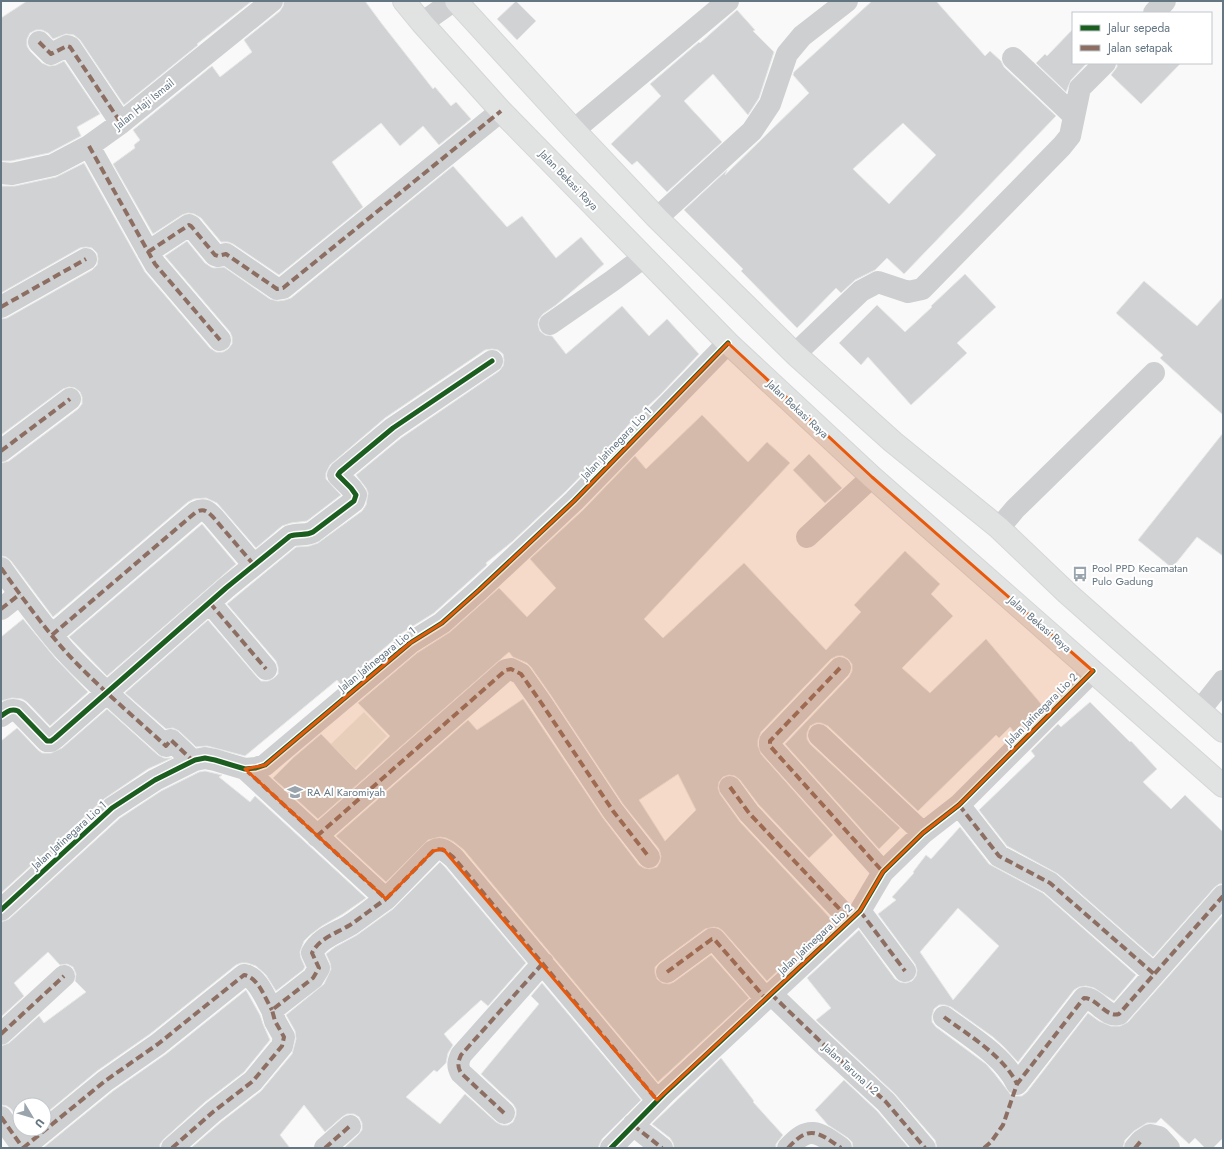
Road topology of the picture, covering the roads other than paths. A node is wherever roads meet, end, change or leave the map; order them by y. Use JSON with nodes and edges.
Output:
{"nodes":[{"id":1,"x":272,"y":1,"type":"edge"},
{"id":2,"x":404,"y":1,"type":"edge"},
{"id":3,"x":453,"y":1,"type":"edge"},
{"id":4,"x":456,"y":1,"type":"edge"},
{"id":5,"x":728,"y":1,"type":"edge"},
{"id":6,"x":847,"y":1,"type":"edge"},
{"id":7,"x":1165,"y":1,"type":"edge"},
{"id":8,"x":1155,"y":12,"type":"edge"},
{"id":9,"x":422,"y":23,"type":"junction"},
{"id":10,"x":39,"y":42,"type":"dead end"},
{"id":11,"x":1013,"y":58,"type":"dead end"},
{"id":12,"x":1104,"y":64,"type":"edge"},
{"id":13,"x":501,"y":111,"type":"junction"},
{"id":14,"x":1074,"y":115,"type":"junction"},
{"id":15,"x":122,"y":123,"type":"junction"},
{"id":16,"x":574,"y":130,"type":"junction"},
{"id":17,"x":89,"y":146,"type":"junction"},
{"id":18,"x":1,"y":174,"type":"edge"},
{"id":19,"x":657,"y":218,"type":"junction"},
{"id":20,"x":148,"y":252,"type":"junction"},
{"id":21,"x":644,"y":257,"type":"junction"},
{"id":22,"x":86,"y":260,"type":"dead end"},
{"id":23,"x":1,"y":307,"type":"edge"},
{"id":24,"x":550,"y":324,"type":"dead end"},
{"id":25,"x":220,"y":340,"type":"dead end"},
{"id":26,"x":728,"y":343,"type":"junction"},
{"id":27,"x":796,"y":354,"type":"junction"},
{"id":28,"x":492,"y":362,"type":"dead end"},
{"id":29,"x":1154,"y":373,"type":"dead end"},
{"id":30,"x":70,"y":399,"type":"dead end"},
{"id":31,"x":1,"y":451,"type":"edge"},
{"id":32,"x":872,"y":477,"type":"junction"},
{"id":33,"x":999,"y":528,"type":"junction"},
{"id":34,"x":807,"y":537,"type":"dead end"},
{"id":35,"x":254,"y":565,"type":"junction"},
{"id":36,"x":1,"y":568,"type":"edge"},
{"id":37,"x":20,"y":594,"type":"junction"},
{"id":38,"x":210,"y":602,"type":"junction"},
{"id":39,"x":1,"y":609,"type":"edge"},
{"id":40,"x":52,"y":635,"type":"junction"},
{"id":41,"x":840,"y":668,"type":"dead end"},
{"id":42,"x":266,"y":669,"type":"dead end"},
{"id":43,"x":1093,"y":671,"type":"junction"},
{"id":44,"x":1223,"y":681,"type":"edge"},
{"id":45,"x":107,"y":693,"type":"junction"},
{"id":46,"x":1200,"y":710,"type":"junction"},
{"id":47,"x":1,"y":716,"type":"edge"},
{"id":48,"x":1223,"y":731,"type":"edge"},
{"id":49,"x":819,"y":735,"type":"dead end"},
{"id":50,"x":193,"y":761,"type":"junction"},
{"id":51,"x":244,"y":769,"type":"junction"},
{"id":52,"x":1223,"y":786,"type":"edge"},
{"id":53,"x":730,"y":787,"type":"dead end"},
{"id":54,"x":959,"y":805,"type":"junction"},
{"id":55,"x":923,"y":833,"type":"junction"},
{"id":56,"x":318,"y":836,"type":"junction"},
{"id":57,"x":649,"y":857,"type":"dead end"},
{"id":58,"x":883,"y":872,"type":"junction"},
{"id":59,"x":1223,"y":896,"type":"edge"},
{"id":60,"x":386,"y":899,"type":"junction"},
{"id":61,"x":1,"y":910,"type":"edge"},
{"id":62,"x":855,"y":915,"type":"junction"},
{"id":63,"x":543,"y":963,"type":"junction"},
{"id":64,"x":905,"y":971,"type":"dead end"},
{"id":65,"x":667,"y":972,"type":"dead end"},
{"id":66,"x":1154,"y":974,"type":"junction"},
{"id":67,"x":64,"y":976,"type":"dead end"},
{"id":68,"x":769,"y":996,"type":"junction"},
{"id":69,"x":272,"y":1010,"type":"junction"},
{"id":70,"x":944,"y":1017,"type":"dead end"},
{"id":71,"x":1,"y":1034,"type":"edge"},
{"id":72,"x":657,"y":1100,"type":"junction"},
{"id":73,"x":504,"y":1113,"type":"dead end"},
{"id":74,"x":1,"y":1117,"type":"edge"},
{"id":75,"x":633,"y":1125,"type":"junction"},
{"id":76,"x":350,"y":1126,"type":"dead end"},
{"id":77,"x":23,"y":1148,"type":"edge"},
{"id":78,"x":172,"y":1148,"type":"edge"},
{"id":79,"x":325,"y":1148,"type":"edge"},
{"id":80,"x":611,"y":1148,"type":"edge"},
{"id":81,"x":662,"y":1148,"type":"edge"},
{"id":82,"x":788,"y":1148,"type":"edge"},
{"id":83,"x":841,"y":1148,"type":"edge"},
{"id":84,"x":925,"y":1148,"type":"edge"},
{"id":85,"x":1135,"y":1148,"type":"edge"},
{"id":86,"x":1170,"y":1148,"type":"edge"}],
"edges":[{"from":1,"to":15,"type":"street","name":"Jalan Haji Ismail"},
{"from":2,"to":9,"type":"main road","name":"Jalan Bekasi Raya"},
{"from":3,"to":9,"type":"street"},
{"from":4,"to":16,"type":"main road"},
{"from":5,"to":16,"type":"street"},
{"from":6,"to":19,"type":"street"},
{"from":7,"to":8,"type":"street"},
{"from":9,"to":13,"type":"main road","name":"Jalan Bekasi Raya"},
{"from":10,"to":15,"type":"street"},
{"from":11,"to":14,"type":"street"},
{"from":12,"to":14,"type":"street"},
{"from":13,"to":20,"type":"street"},
{"from":13,"to":21,"type":"main road","name":"Jalan Bekasi Raya"},
{"from":14,"to":27,"type":"street"},
{"from":15,"to":17,"type":"street","name":"Jalan Haji Ismail"},
{"from":16,"to":19,"type":"main road"},
{"from":17,"to":18,"type":"street","name":"Jalan Haji Ismail"},
{"from":17,"to":20,"type":"street"},
{"from":19,"to":27,"type":"main road"},
{"from":20,"to":25,"type":"street"},
{"from":21,"to":24,"type":"street"},
{"from":21,"to":26,"type":"main road","name":"Jalan Bekasi Raya"},
{"from":22,"to":23,"type":"street"},
{"from":26,"to":32,"type":"main road","name":"Jalan Bekasi Raya"},
{"from":26,"to":51,"type":"street","name":"Jalan Jatinegara Lio 1"},
{"from":27,"to":33,"type":"main road"},
{"from":28,"to":35,"type":"street"},
{"from":29,"to":33,"type":"street"},
{"from":30,"to":31,"type":"street"},
{"from":32,"to":34,"type":"street"},
{"from":32,"to":43,"type":"main road","name":"Jalan Bekasi Raya"},
{"from":33,"to":46,"type":"main road"},
{"from":35,"to":38,"type":"street"},
{"from":35,"to":40,"type":"street"},
{"from":36,"to":37,"type":"street"},
{"from":37,"to":39,"type":"street"},
{"from":37,"to":40,"type":"street"},
{"from":38,"to":42,"type":"street"},
{"from":38,"to":45,"type":"street"},
{"from":40,"to":45,"type":"street"},
{"from":41,"to":58,"type":"street"},
{"from":43,"to":52,"type":"main road","name":"Jalan Bekasi Raya"},
{"from":43,"to":54,"type":"street","name":"Jalan Jatinegara Lio 2"},
{"from":44,"to":46,"type":"street"},
{"from":45,"to":47,"type":"street"},
{"from":45,"to":50,"type":"street"},
{"from":46,"to":48,"type":"main road"},
{"from":49,"to":55,"type":"street"},
{"from":50,"to":51,"type":"street","name":"Jalan Jatinegara Lio 1"},
{"from":50,"to":61,"type":"street","name":"Jalan Jatinegara Lio 1"},
{"from":51,"to":56,"type":"street"},
{"from":53,"to":62,"type":"street"},
{"from":54,"to":55,"type":"street","name":"Jalan Jatinegara Lio 2"},
{"from":54,"to":66,"type":"street"},
{"from":55,"to":58,"type":"street","name":"Jalan Jatinegara Lio 2"},
{"from":56,"to":57,"type":"street"},
{"from":56,"to":60,"type":"street"},
{"from":58,"to":62,"type":"street","name":"Jalan Jatinegara Lio 2"},
{"from":59,"to":66,"type":"street"},
{"from":60,"to":63,"type":"street"},
{"from":60,"to":69,"type":"street"},
{"from":62,"to":64,"type":"street"},
{"from":62,"to":68,"type":"street","name":"Jalan Jatinegara Lio 2"},
{"from":63,"to":72,"type":"street"},
{"from":63,"to":73,"type":"street"},
{"from":65,"to":68,"type":"street","name":"Jalan Taruna I 2"},
{"from":66,"to":70,"type":"street"},
{"from":67,"to":71,"type":"street"},
{"from":68,"to":72,"type":"street","name":"Jalan Jatinegara Lio 2"},
{"from":68,"to":84,"type":"street","name":"Jalan Taruna I 2"},
{"from":69,"to":77,"type":"street"},
{"from":69,"to":78,"type":"street"},
{"from":72,"to":75,"type":"street","name":"Jalan Jatinegara Lio 2"},
{"from":74,"to":77,"type":"street"},
{"from":75,"to":80,"type":"street","name":"Jalan Jatinegara Lio 2"},
{"from":75,"to":81,"type":"street"},
{"from":76,"to":79,"type":"street"},
{"from":82,"to":83,"type":"street"},
{"from":85,"to":86,"type":"street"}]}
